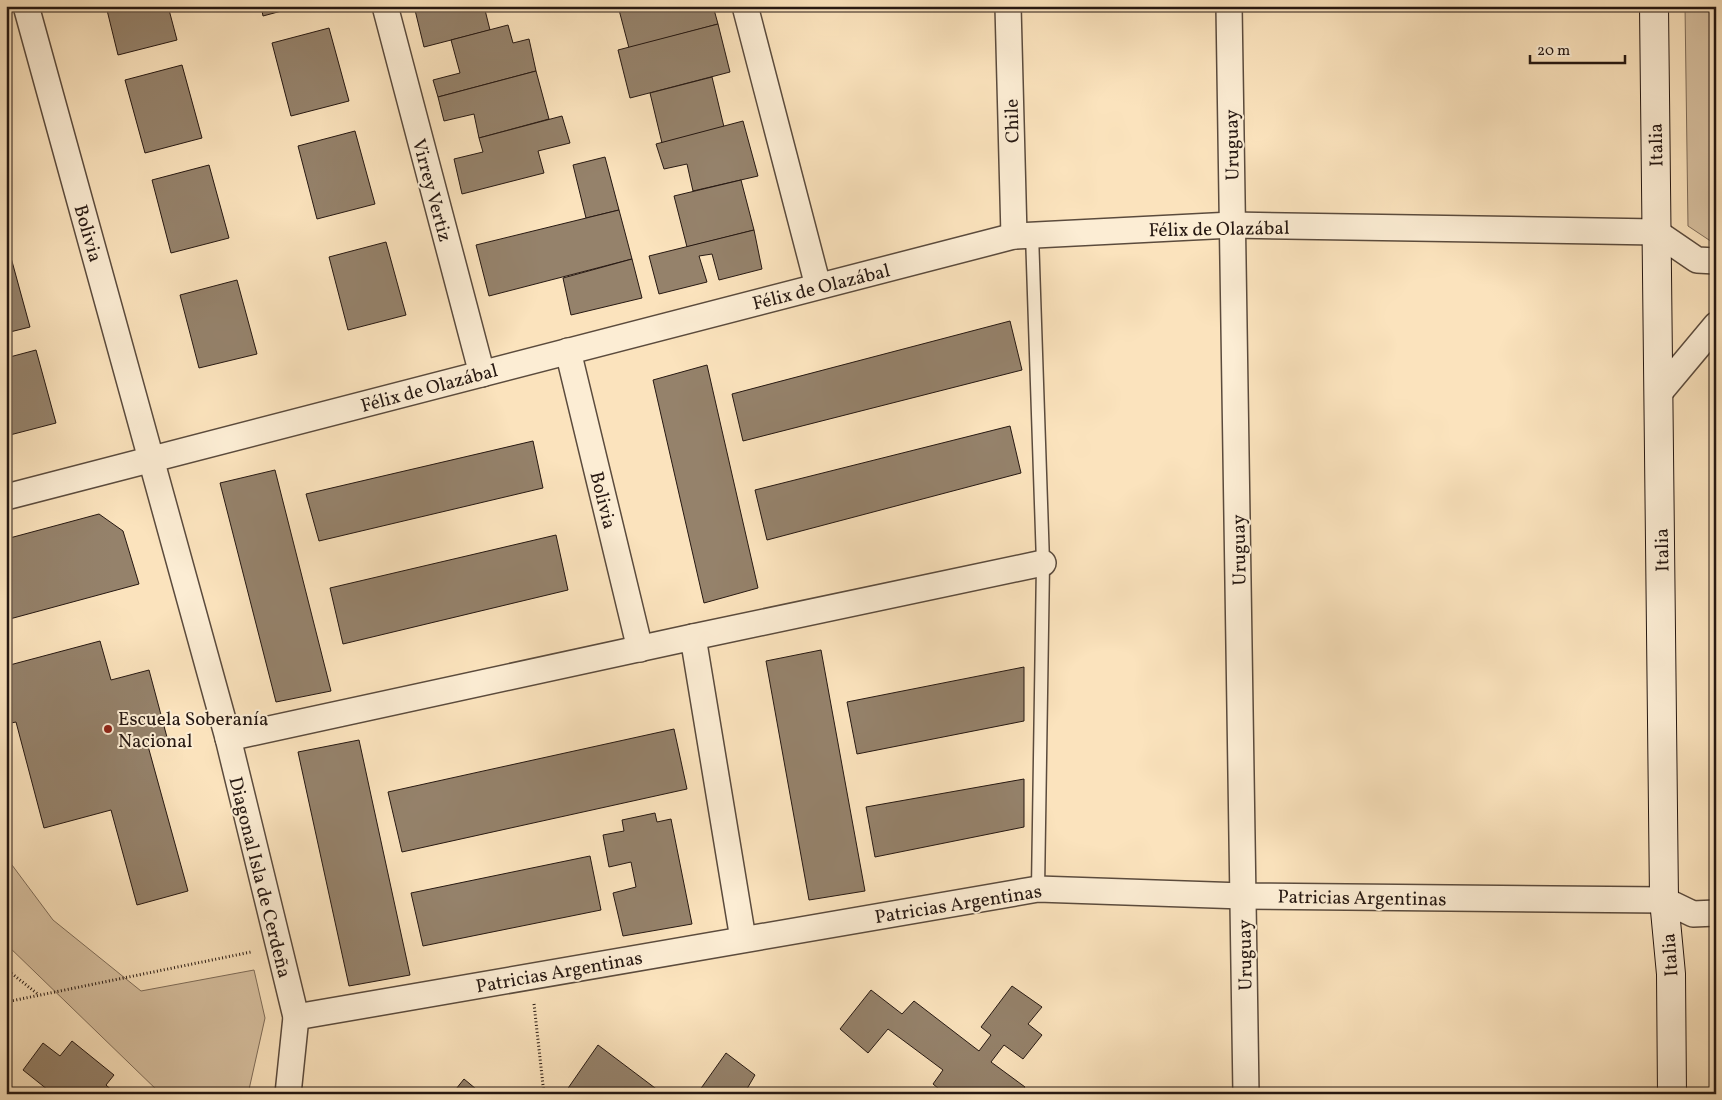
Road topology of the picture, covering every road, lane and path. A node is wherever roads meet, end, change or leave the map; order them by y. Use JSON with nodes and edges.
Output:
{"nodes":[{"id":1,"x":26,"y":6,"type":"edge"},
{"id":2,"x":384,"y":6,"type":"edge"},
{"id":3,"x":745,"y":6,"type":"edge"},
{"id":4,"x":1008,"y":6,"type":"edge"},
{"id":5,"x":1229,"y":6,"type":"edge"},
{"id":6,"x":1654,"y":6,"type":"edge"},
{"id":7,"x":1232,"y":225,"type":"junction"},
{"id":8,"x":1656,"y":232,"type":"junction"},
{"id":9,"x":1023,"y":235,"type":"junction"},
{"id":10,"x":1716,"y":262,"type":"edge"},
{"id":11,"x":818,"y":286,"type":"junction"},
{"id":12,"x":1716,"y":325,"type":"edge"},
{"id":13,"x":568,"y":351,"type":"junction"},
{"id":14,"x":482,"y":374,"type":"junction"},
{"id":15,"x":1660,"y":392,"type":"junction"},
{"id":16,"x":152,"y":459,"type":"junction"},
{"id":17,"x":6,"y":497,"type":"edge"},
{"id":18,"x":1043,"y":563,"type":"junction"},
{"id":19,"x":693,"y":637,"type":"junction"},
{"id":20,"x":640,"y":648,"type":"junction"},
{"id":21,"x":228,"y":738,"type":"junction"},
{"id":22,"x":1038,"y":889,"type":"junction"},
{"id":23,"x":1244,"y":896,"type":"junction"},
{"id":24,"x":1664,"y":900,"type":"junction"},
{"id":25,"x":1716,"y":913,"type":"edge"},
{"id":26,"x":743,"y":939,"type":"junction"},
{"id":27,"x":279,"y":946,"type":"junction"},
{"id":28,"x":6,"y":969,"type":"edge"},
{"id":29,"x":530,"y":976,"type":"junction"},
{"id":30,"x":39,"y":995,"type":"junction"},
{"id":31,"x":6,"y":1002,"type":"edge"},
{"id":32,"x":296,"y":1017,"type":"junction"},
{"id":33,"x":288,"y":1094,"type":"edge"},
{"id":34,"x":544,"y":1094,"type":"edge"},
{"id":35,"x":1246,"y":1094,"type":"edge"},
{"id":36,"x":1672,"y":1094,"type":"edge"}],
"edges":[{"from":1,"to":16,"type":"street","name":"Bolivia"},
{"from":2,"to":14,"type":"street","name":"Virrey Vertiz"},
{"from":3,"to":11,"type":"street"},
{"from":4,"to":9,"type":"street","name":"Chile"},
{"from":5,"to":7,"type":"street","name":"Uruguay"},
{"from":6,"to":8,"type":"street","name":"Italia"},
{"from":7,"to":8,"type":"street","name":"Félix de Olazábal"},
{"from":7,"to":9,"type":"street","name":"Félix de Olazábal"},
{"from":7,"to":23,"type":"street","name":"Uruguay"},
{"from":8,"to":10,"type":"street"},
{"from":8,"to":15,"type":"street","name":"Italia"},
{"from":9,"to":11,"type":"street","name":"Félix de Olazábal"},
{"from":9,"to":18,"type":"lane"},
{"from":11,"to":13,"type":"street","name":"Félix de Olazábal"},
{"from":12,"to":15,"type":"street"},
{"from":13,"to":14,"type":"street","name":"Félix de Olazábal"},
{"from":13,"to":20,"type":"street","name":"Bolivia"},
{"from":14,"to":16,"type":"street","name":"Félix de Olazábal"},
{"from":15,"to":24,"type":"street","name":"Italia"},
{"from":16,"to":17,"type":"street","name":"Félix de Olazábal"},
{"from":16,"to":21,"type":"street","name":"Diagonal Isla de Cerdeña"},
{"from":18,"to":19,"type":"street"},
{"from":18,"to":22,"type":"lane"},
{"from":19,"to":20,"type":"street"},
{"from":19,"to":26,"type":"street"},
{"from":20,"to":21,"type":"street"},
{"from":21,"to":27,"type":"street","name":"Diagonal Isla de Cerdeña"},
{"from":22,"to":23,"type":"street","name":"Patricias Argentinas"},
{"from":22,"to":26,"type":"street","name":"Patricias Argentinas"},
{"from":23,"to":24,"type":"street","name":"Patricias Argentinas"},
{"from":23,"to":35,"type":"street","name":"Uruguay"},
{"from":24,"to":25,"type":"street","name":"Patricias Argentinas"},
{"from":24,"to":36,"type":"street","name":"Italia"},
{"from":26,"to":29,"type":"street","name":"Patricias Argentinas"},
{"from":27,"to":30,"type":"path"},
{"from":27,"to":32,"type":"street","name":"Diagonal Isla de Cerdeña"},
{"from":28,"to":30,"type":"path"},
{"from":29,"to":32,"type":"street","name":"Patricias Argentinas"},
{"from":29,"to":34,"type":"path"},
{"from":30,"to":31,"type":"path"},
{"from":32,"to":33,"type":"street","name":"Diagonal Isla de Cerdeña"}]}
